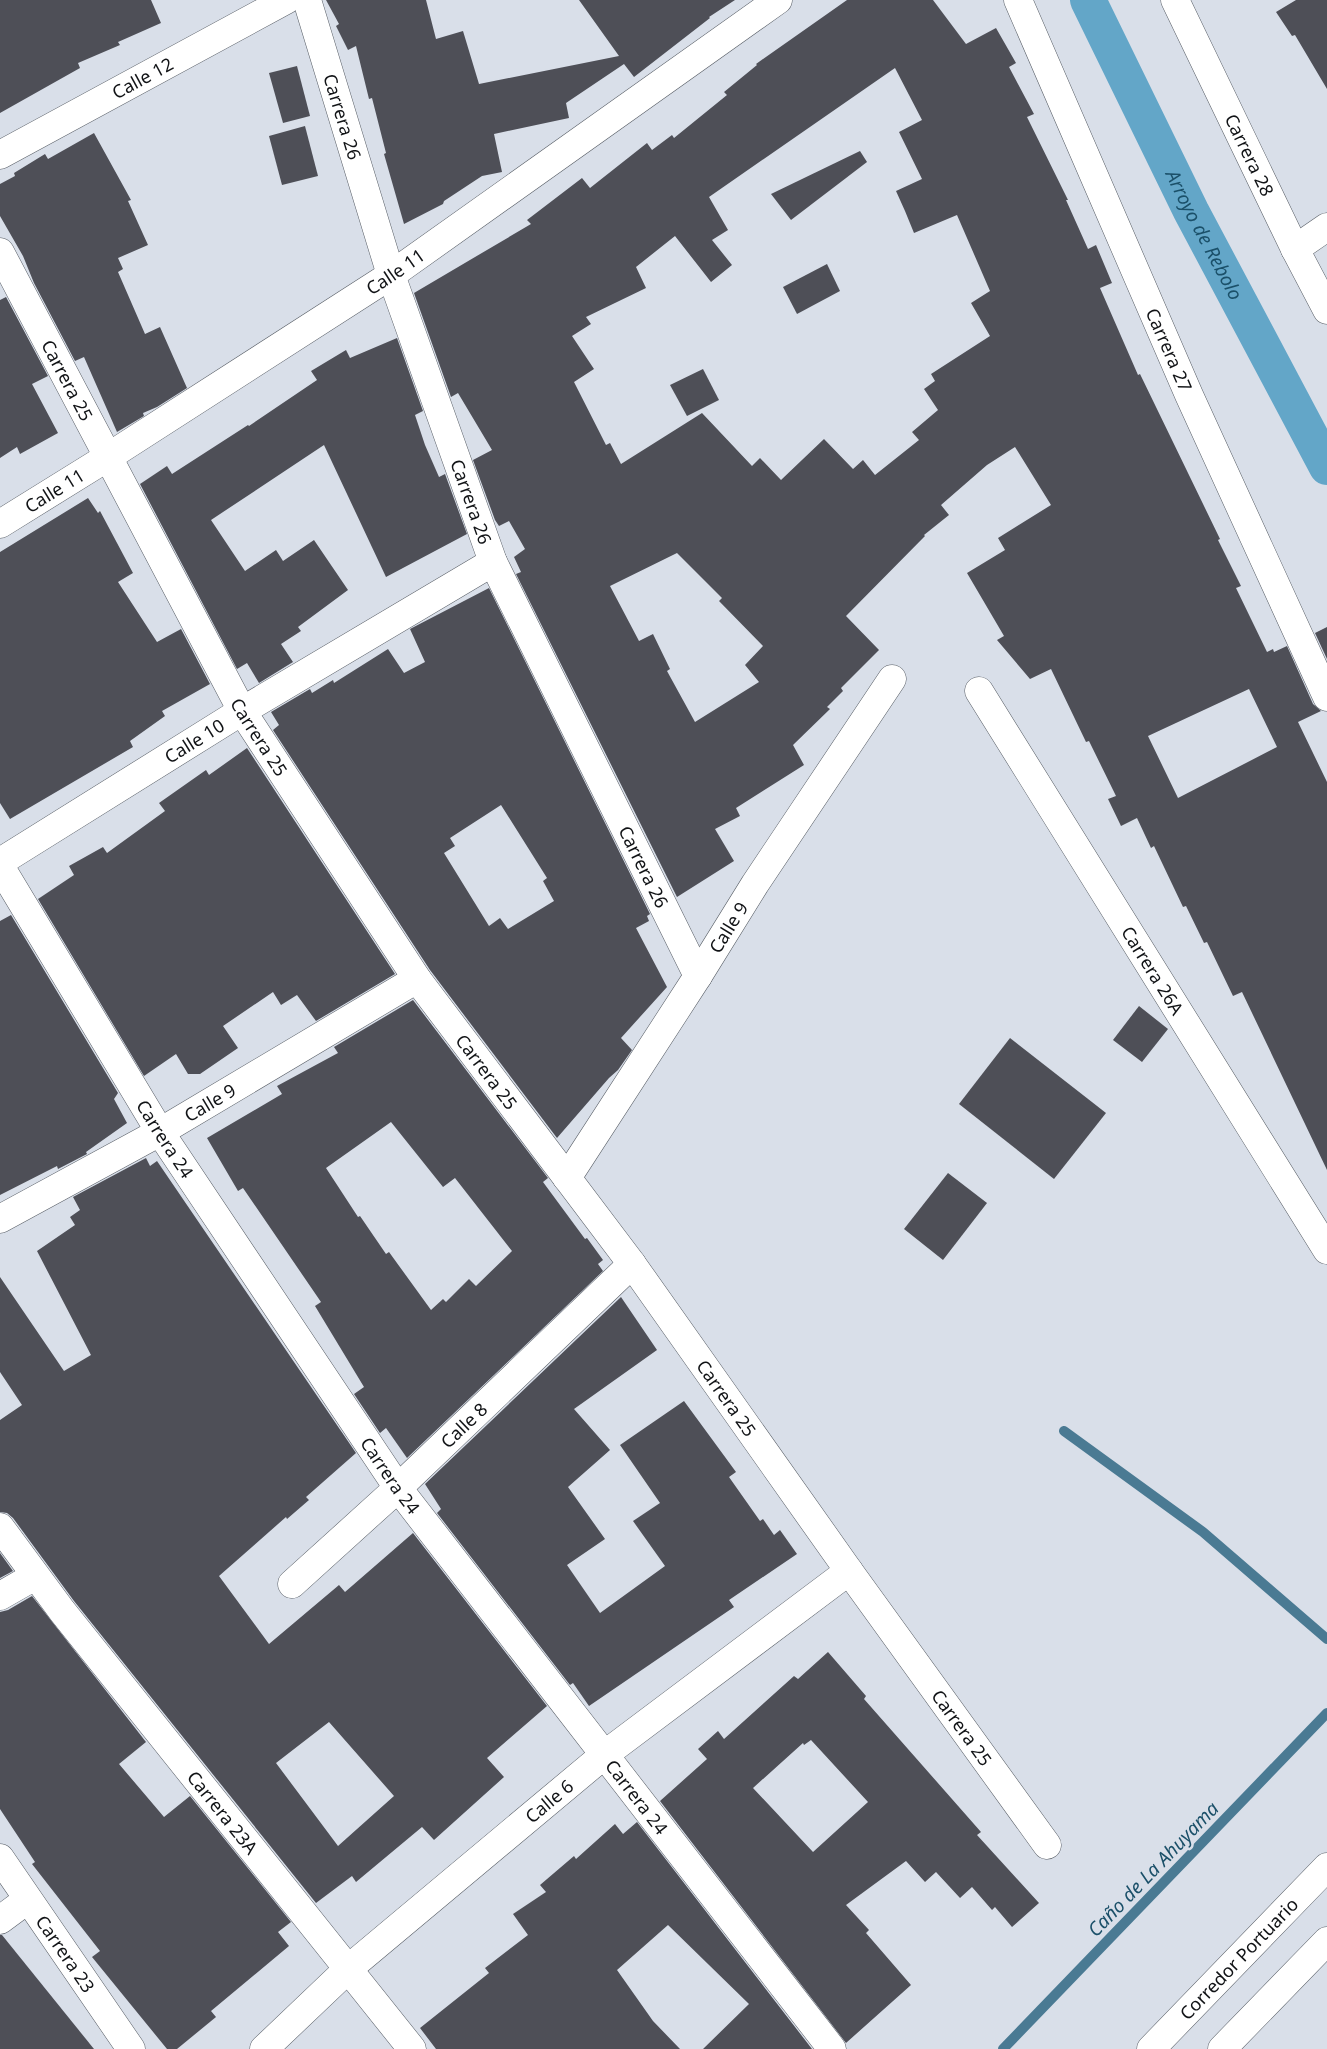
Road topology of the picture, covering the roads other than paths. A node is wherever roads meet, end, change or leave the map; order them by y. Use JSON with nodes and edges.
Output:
{"nodes":[{"id":1,"x":286,"y":0,"type":"edge"},
{"id":2,"x":306,"y":0,"type":"edge"},
{"id":3,"x":778,"y":0,"type":"edge"},
{"id":4,"x":1018,"y":0,"type":"edge"},
{"id":5,"x":1175,"y":0,"type":"edge"},
{"id":6,"x":0,"y":155,"type":"edge"},
{"id":7,"x":1327,"y":228,"type":"edge"},
{"id":8,"x":1295,"y":249,"type":"junction"},
{"id":9,"x":0,"y":252,"type":"edge"},
{"id":10,"x":391,"y":275,"type":"junction"},
{"id":11,"x":1327,"y":310,"type":"edge"},
{"id":12,"x":108,"y":457,"type":"junction"},
{"id":13,"x":0,"y":524,"type":"edge"},
{"id":14,"x":493,"y":562,"type":"junction"},
{"id":15,"x":892,"y":679,"type":"dead end"},
{"id":16,"x":979,"y":691,"type":"dead end"},
{"id":17,"x":1327,"y":697,"type":"edge"},
{"id":18,"x":242,"y":711,"type":"junction"},
{"id":19,"x":0,"y":862,"type":"edge"},
{"id":20,"x":0,"y":866,"type":"edge"},
{"id":21,"x":698,"y":976,"type":"junction"},
{"id":22,"x":417,"y":978,"type":"junction"},
{"id":23,"x":160,"y":1132,"type":"junction"},
{"id":24,"x":567,"y":1178,"type":"junction"},
{"id":25,"x":0,"y":1219,"type":"edge"},
{"id":26,"x":1327,"y":1250,"type":"edge"},
{"id":27,"x":632,"y":1264,"type":"junction"},
{"id":28,"x":398,"y":1488,"type":"junction"},
{"id":29,"x":0,"y":1527,"type":"edge"},
{"id":30,"x":849,"y":1571,"type":"junction"},
{"id":31,"x":35,"y":1576,"type":"junction"},
{"id":32,"x":292,"y":1584,"type":"dead end"},
{"id":33,"x":0,"y":1596,"type":"edge"},
{"id":34,"x":604,"y":1756,"type":"junction"},
{"id":35,"x":1047,"y":1845,"type":"dead end"},
{"id":36,"x":0,"y":1858,"type":"edge"},
{"id":37,"x":1327,"y":1867,"type":"edge"},
{"id":38,"x":27,"y":1900,"type":"junction"},
{"id":39,"x":0,"y":1920,"type":"edge"},
{"id":40,"x":1327,"y":1941,"type":"edge"},
{"id":41,"x":348,"y":1969,"type":"junction"},
{"id":42,"x":131,"y":2049,"type":"edge"},
{"id":43,"x":264,"y":2049,"type":"edge"},
{"id":44,"x":412,"y":2049,"type":"edge"},
{"id":45,"x":832,"y":2049,"type":"edge"},
{"id":46,"x":1151,"y":2049,"type":"edge"},
{"id":47,"x":1222,"y":2049,"type":"edge"}],
"edges":[{"from":1,"to":6,"type":"street","name":"Calle 12"},
{"from":2,"to":10,"type":"street","name":"Carrera 26"},
{"from":3,"to":10,"type":"street","name":"Calle 11"},
{"from":4,"to":17,"type":"street","name":"Carrera 27"},
{"from":5,"to":8,"type":"street","name":"Carrera 28"},
{"from":7,"to":8,"type":"street"},
{"from":8,"to":11,"type":"street","name":"Carrera 28"},
{"from":9,"to":12,"type":"street","name":"Carrera 25"},
{"from":10,"to":12,"type":"street","name":"Calle 11"},
{"from":10,"to":14,"type":"street","name":"Carrera 26"},
{"from":12,"to":13,"type":"street","name":"Calle 11"},
{"from":12,"to":18,"type":"street","name":"Carrera 25"},
{"from":14,"to":18,"type":"street","name":"Calle 10"},
{"from":14,"to":21,"type":"street","name":"Carrera 26"},
{"from":15,"to":21,"type":"street","name":"Calle 9"},
{"from":16,"to":26,"type":"street","name":"Carrera 26A"},
{"from":18,"to":19,"type":"street","name":"Calle 10"},
{"from":18,"to":22,"type":"street","name":"Carrera 25"},
{"from":20,"to":23,"type":"street","name":"Carrera 24"},
{"from":21,"to":24,"type":"street","name":"Calle 9"},
{"from":22,"to":23,"type":"street","name":"Calle 9"},
{"from":22,"to":24,"type":"street","name":"Carrera 25"},
{"from":23,"to":25,"type":"street","name":"Calle 9"},
{"from":23,"to":28,"type":"street","name":"Carrera 24"},
{"from":24,"to":27,"type":"street","name":"Carrera 25"},
{"from":27,"to":28,"type":"street","name":"Calle 8"},
{"from":27,"to":30,"type":"street","name":"Carrera 25"},
{"from":28,"to":32,"type":"street","name":"Calle 8"},
{"from":28,"to":34,"type":"street","name":"Carrera 24"},
{"from":29,"to":31,"type":"street","name":"Carrera 23A"},
{"from":30,"to":34,"type":"street","name":"Calle 6"},
{"from":30,"to":35,"type":"street","name":"Carrera 25"},
{"from":31,"to":33,"type":"street"},
{"from":31,"to":41,"type":"street","name":"Carrera 23A"},
{"from":34,"to":41,"type":"street","name":"Calle 6"},
{"from":34,"to":45,"type":"street","name":"Carrera 24"},
{"from":36,"to":38,"type":"street","name":"Carrera 23"},
{"from":37,"to":46,"type":"street","name":"Corredor Portuario"},
{"from":38,"to":39,"type":"street"},
{"from":38,"to":42,"type":"street","name":"Carrera 23"},
{"from":40,"to":47,"type":"street"},
{"from":41,"to":43,"type":"street","name":"Calle 6"},
{"from":41,"to":44,"type":"street","name":"Carrera 23A"}]}
